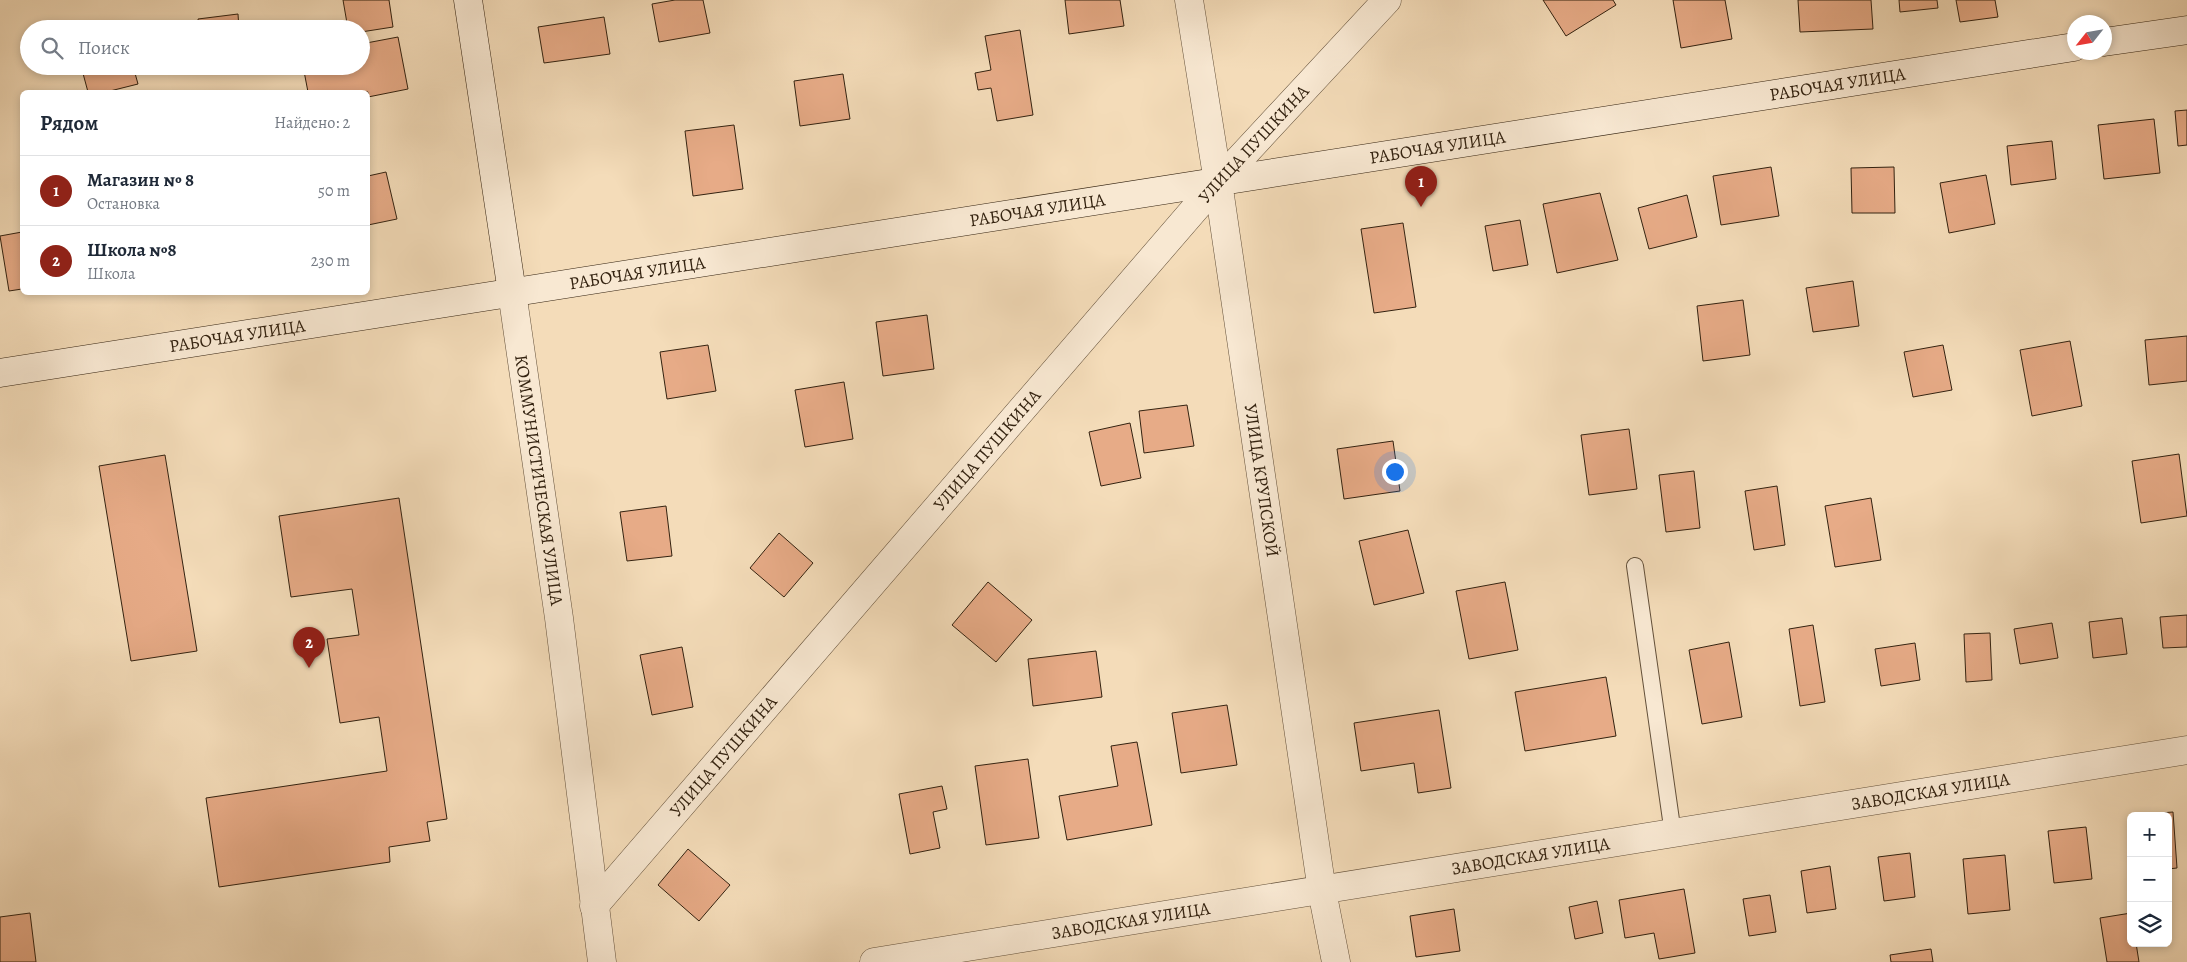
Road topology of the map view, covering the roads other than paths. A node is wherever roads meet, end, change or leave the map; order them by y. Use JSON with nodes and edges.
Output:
{"nodes":[{"id":1,"x":468,"y":0,"type":"edge"},
{"id":2,"x":1189,"y":0,"type":"edge"},
{"id":3,"x":1387,"y":0,"type":"edge"},
{"id":4,"x":2187,"y":30,"type":"edge"},
{"id":5,"x":2112,"y":41,"type":"edge"},
{"id":6,"x":2067,"y":48,"type":"edge"},
{"id":7,"x":1218,"y":182,"type":"junction"},
{"id":8,"x":512,"y":292,"type":"junction"},
{"id":9,"x":0,"y":373,"type":"edge"},
{"id":10,"x":1635,"y":566,"type":"dead end"},
{"id":11,"x":2187,"y":750,"type":"edge"},
{"id":12,"x":1673,"y":834,"type":"junction"},
{"id":13,"x":1322,"y":890,"type":"junction"},
{"id":14,"x":594,"y":906,"type":"junction"},
{"id":15,"x":602,"y":962,"type":"edge"},
{"id":16,"x":874,"y":962,"type":"edge"},
{"id":17,"x":1336,"y":962,"type":"edge"}],
"edges":[{"from":1,"to":8,"type":"street","name":"КОММУНИСТИЧЕСКАЯ УЛИЦА"},
{"from":2,"to":7,"type":"street","name":"УЛИЦА КРУПСКОЙ"},
{"from":3,"to":7,"type":"street","name":"УЛИЦА ПУШКИНА"},
{"from":4,"to":5,"type":"street"},
{"from":6,"to":7,"type":"street","name":"РАБОЧАЯ УЛИЦА"},
{"from":7,"to":8,"type":"street","name":"РАБОЧАЯ УЛИЦА"},
{"from":7,"to":13,"type":"street","name":"УЛИЦА КРУПСКОЙ"},
{"from":7,"to":14,"type":"street","name":"УЛИЦА ПУШКИНА"},
{"from":8,"to":9,"type":"street","name":"РАБОЧАЯ УЛИЦА"},
{"from":8,"to":14,"type":"street","name":"КОММУНИСТИЧЕСКАЯ УЛИЦА"},
{"from":10,"to":12,"type":"lane"},
{"from":11,"to":12,"type":"street","name":"ЗАВОДСКАЯ УЛИЦА"},
{"from":12,"to":13,"type":"street","name":"ЗАВОДСКАЯ УЛИЦА"},
{"from":13,"to":16,"type":"street","name":"ЗАВОДСКАЯ УЛИЦА"},
{"from":13,"to":17,"type":"street","name":"УЛИЦА КРУПСКОЙ"},
{"from":14,"to":15,"type":"street","name":"КОММУНИСТИЧЕСКАЯ УЛИЦА"}]}
